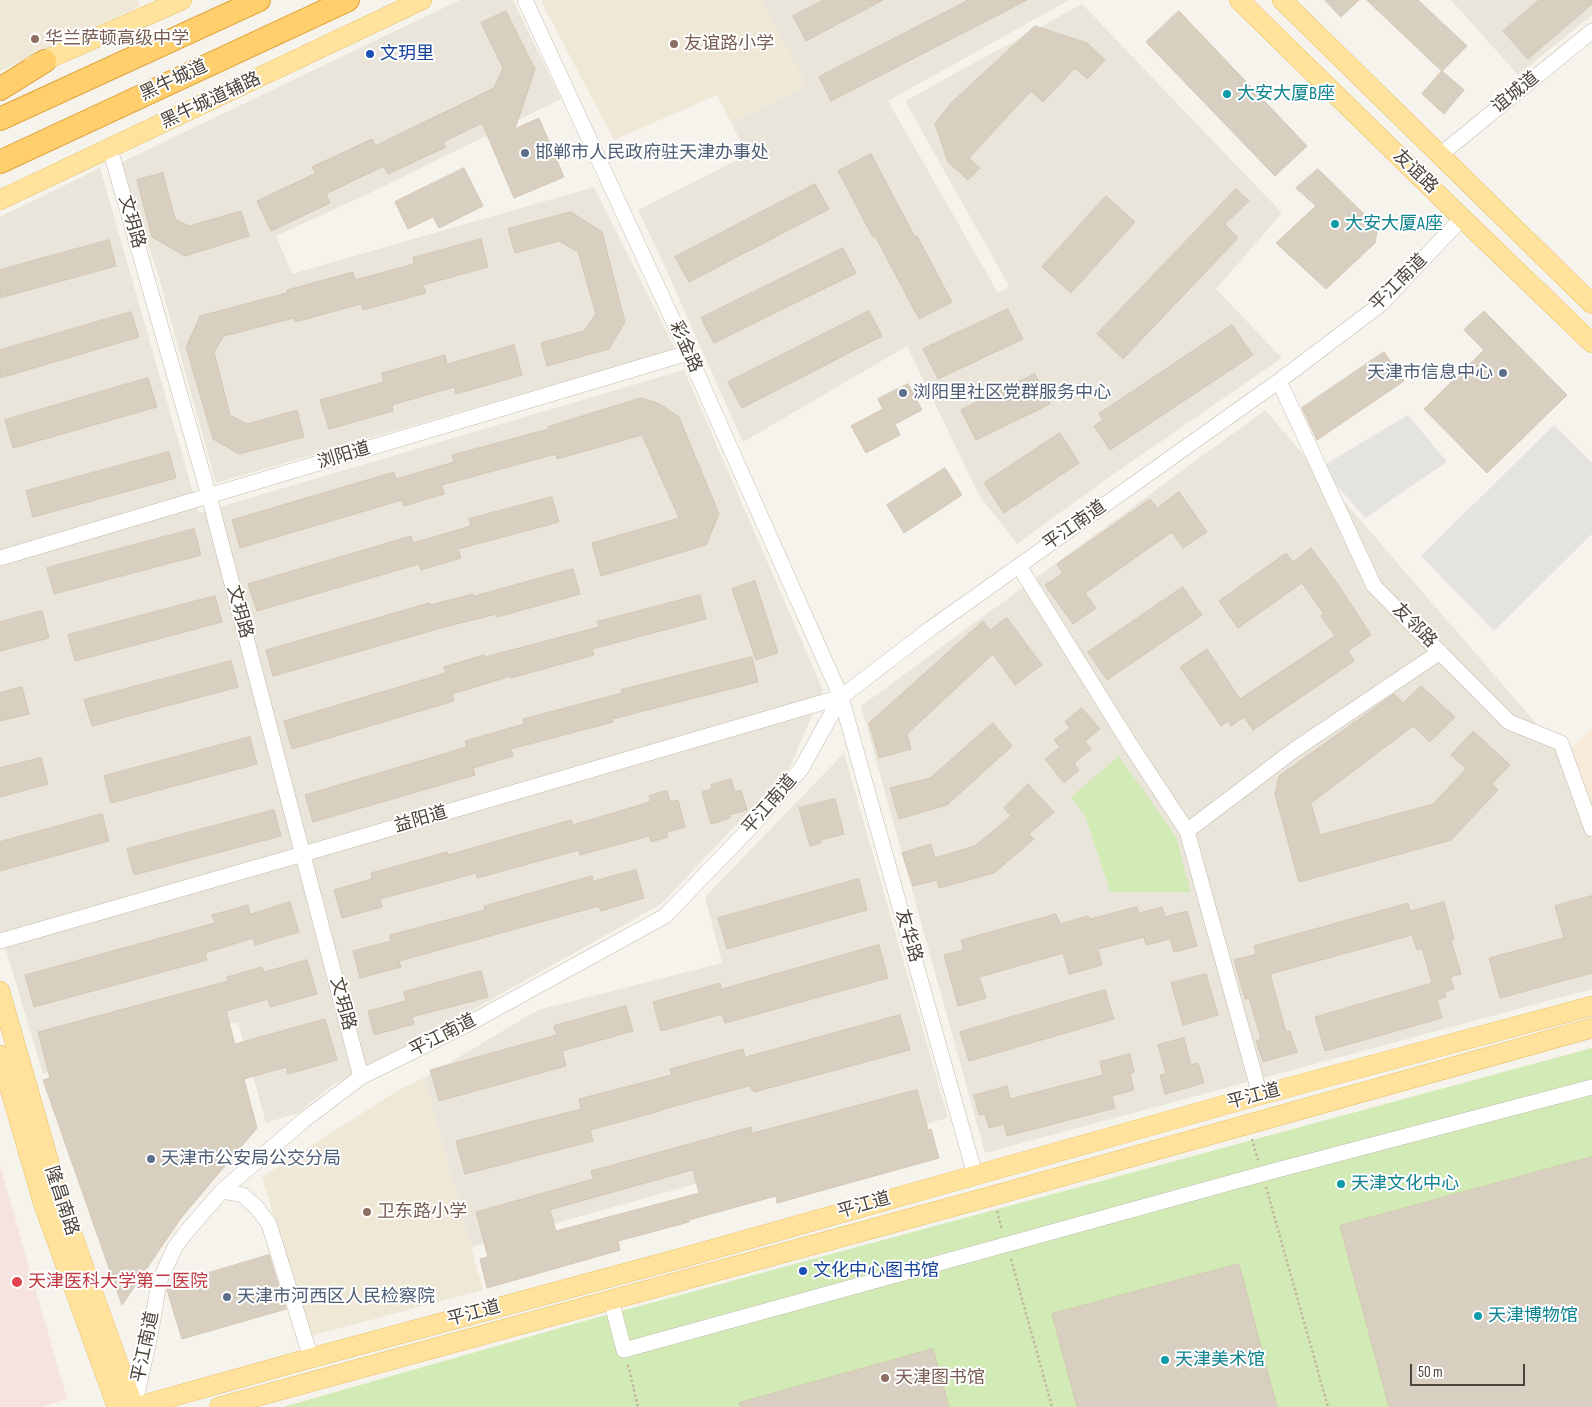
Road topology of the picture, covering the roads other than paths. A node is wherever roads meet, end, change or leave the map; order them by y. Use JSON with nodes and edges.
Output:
{"nodes":[{"id":1,"x":182,"y":0,"type":"edge"},
{"id":2,"x":260,"y":0,"type":"edge"},
{"id":3,"x":348,"y":0,"type":"edge"},
{"id":4,"x":422,"y":0,"type":"edge"},
{"id":5,"x":525,"y":0,"type":"edge"},
{"id":6,"x":1239,"y":0,"type":"edge"},
{"id":7,"x":1282,"y":0,"type":"edge"},
{"id":8,"x":1592,"y":31,"type":"edge"},
{"id":9,"x":45,"y":61,"type":"junction"},
{"id":10,"x":0,"y":80,"type":"edge"},
{"id":11,"x":0,"y":89,"type":"edge"},
{"id":12,"x":0,"y":119,"type":"edge"},
{"id":13,"x":110,"y":148,"type":"junction"},
{"id":14,"x":1440,"y":155,"type":"junction"},
{"id":15,"x":0,"y":162,"type":"edge"},
{"id":16,"x":0,"y":200,"type":"edge"},
{"id":17,"x":1462,"y":218,"type":"junction"},
{"id":18,"x":1592,"y":304,"type":"edge"},
{"id":19,"x":1592,"y":343,"type":"edge"},
{"id":20,"x":688,"y":353,"type":"junction"},
{"id":21,"x":1280,"y":381,"type":"junction"},
{"id":22,"x":209,"y":496,"type":"junction"},
{"id":23,"x":0,"y":558,"type":"edge"},
{"id":24,"x":1019,"y":566,"type":"junction"},
{"id":25,"x":1440,"y":652,"type":"junction"},
{"id":26,"x":841,"y":697,"type":"junction"},
{"id":27,"x":1592,"y":829,"type":"edge"},
{"id":28,"x":1187,"y":831,"type":"junction"},
{"id":29,"x":303,"y":854,"type":"junction"},
{"id":30,"x":0,"y":941,"type":"edge"},
{"id":31,"x":0,"y":991,"type":"edge"},
{"id":32,"x":1592,"y":1006,"type":"edge"},
{"id":33,"x":1592,"y":1028,"type":"edge"},
{"id":34,"x":0,"y":1055,"type":"edge"},
{"id":35,"x":362,"y":1077,"type":"junction"},
{"id":36,"x":1592,"y":1088,"type":"edge"},
{"id":37,"x":1260,"y":1095,"type":"junction"},
{"id":38,"x":975,"y":1175,"type":"junction"},
{"id":39,"x":222,"y":1191,"type":"junction"},
{"id":40,"x":611,"y":1300,"type":"junction"},
{"id":41,"x":310,"y":1358,"type":"junction"},
{"id":42,"x":116,"y":1407,"type":"edge"},
{"id":43,"x":134,"y":1407,"type":"edge"},
{"id":44,"x":219,"y":1407,"type":"edge"}],
"edges":[{"from":1,"to":9,"type":"main road"},
{"from":2,"to":12,"type":"highway"},
{"from":3,"to":15,"type":"highway","name":"黑牛城道"},
{"from":4,"to":13,"type":"main road","name":"黑牛城道辅路"},
{"from":5,"to":20,"type":"street","name":"彩金路"},
{"from":6,"to":17,"type":"main road","name":"友谊路"},
{"from":7,"to":14,"type":"main road","name":"友谊路"},
{"from":8,"to":14,"type":"street","name":"谊城道"},
{"from":9,"to":10,"type":"main road"},
{"from":9,"to":11,"type":"highway"},
{"from":13,"to":16,"type":"main road","name":"黑牛城道辅路"},
{"from":13,"to":22,"type":"street","name":"文玥路"},
{"from":14,"to":18,"type":"main road","name":"友谊路"},
{"from":17,"to":19,"type":"main road","name":"友谊路"},
{"from":17,"to":21,"type":"street","name":"平江南道"},
{"from":20,"to":22,"type":"street","name":"浏阳道"},
{"from":20,"to":26,"type":"street","name":"彩金路"},
{"from":21,"to":24,"type":"street","name":"平江南道"},
{"from":21,"to":25,"type":"street","name":"友邻路"},
{"from":22,"to":23,"type":"street","name":"浏阳道"},
{"from":22,"to":29,"type":"street","name":"文玥路"},
{"from":24,"to":26,"type":"street","name":"平江南道"},
{"from":24,"to":28,"type":"street"},
{"from":25,"to":27,"type":"street","name":"友邻路"},
{"from":25,"to":28,"type":"street"},
{"from":26,"to":29,"type":"street","name":"益阳道"},
{"from":26,"to":35,"type":"street","name":"平江南道"},
{"from":26,"to":38,"type":"street","name":"友华路"},
{"from":28,"to":37,"type":"street"},
{"from":29,"to":30,"type":"street","name":"益阳道"},
{"from":29,"to":35,"type":"street","name":"文玥路"},
{"from":31,"to":43,"type":"main road","name":"隆昌南路"},
{"from":32,"to":37,"type":"main road","name":"平江道"},
{"from":33,"to":40,"type":"main road","name":"平江道"},
{"from":34,"to":42,"type":"main road","name":"隆昌南路"},
{"from":35,"to":39,"type":"street","name":"平江南道"},
{"from":36,"to":40,"type":"street"},
{"from":37,"to":38,"type":"main road","name":"平江道"},
{"from":38,"to":41,"type":"main road","name":"平江道"},
{"from":39,"to":41,"type":"street"},
{"from":39,"to":43,"type":"street","name":"平江南道"},
{"from":40,"to":44,"type":"main road","name":"平江道"},
{"from":41,"to":43,"type":"main road","name":"平江道"}]}
